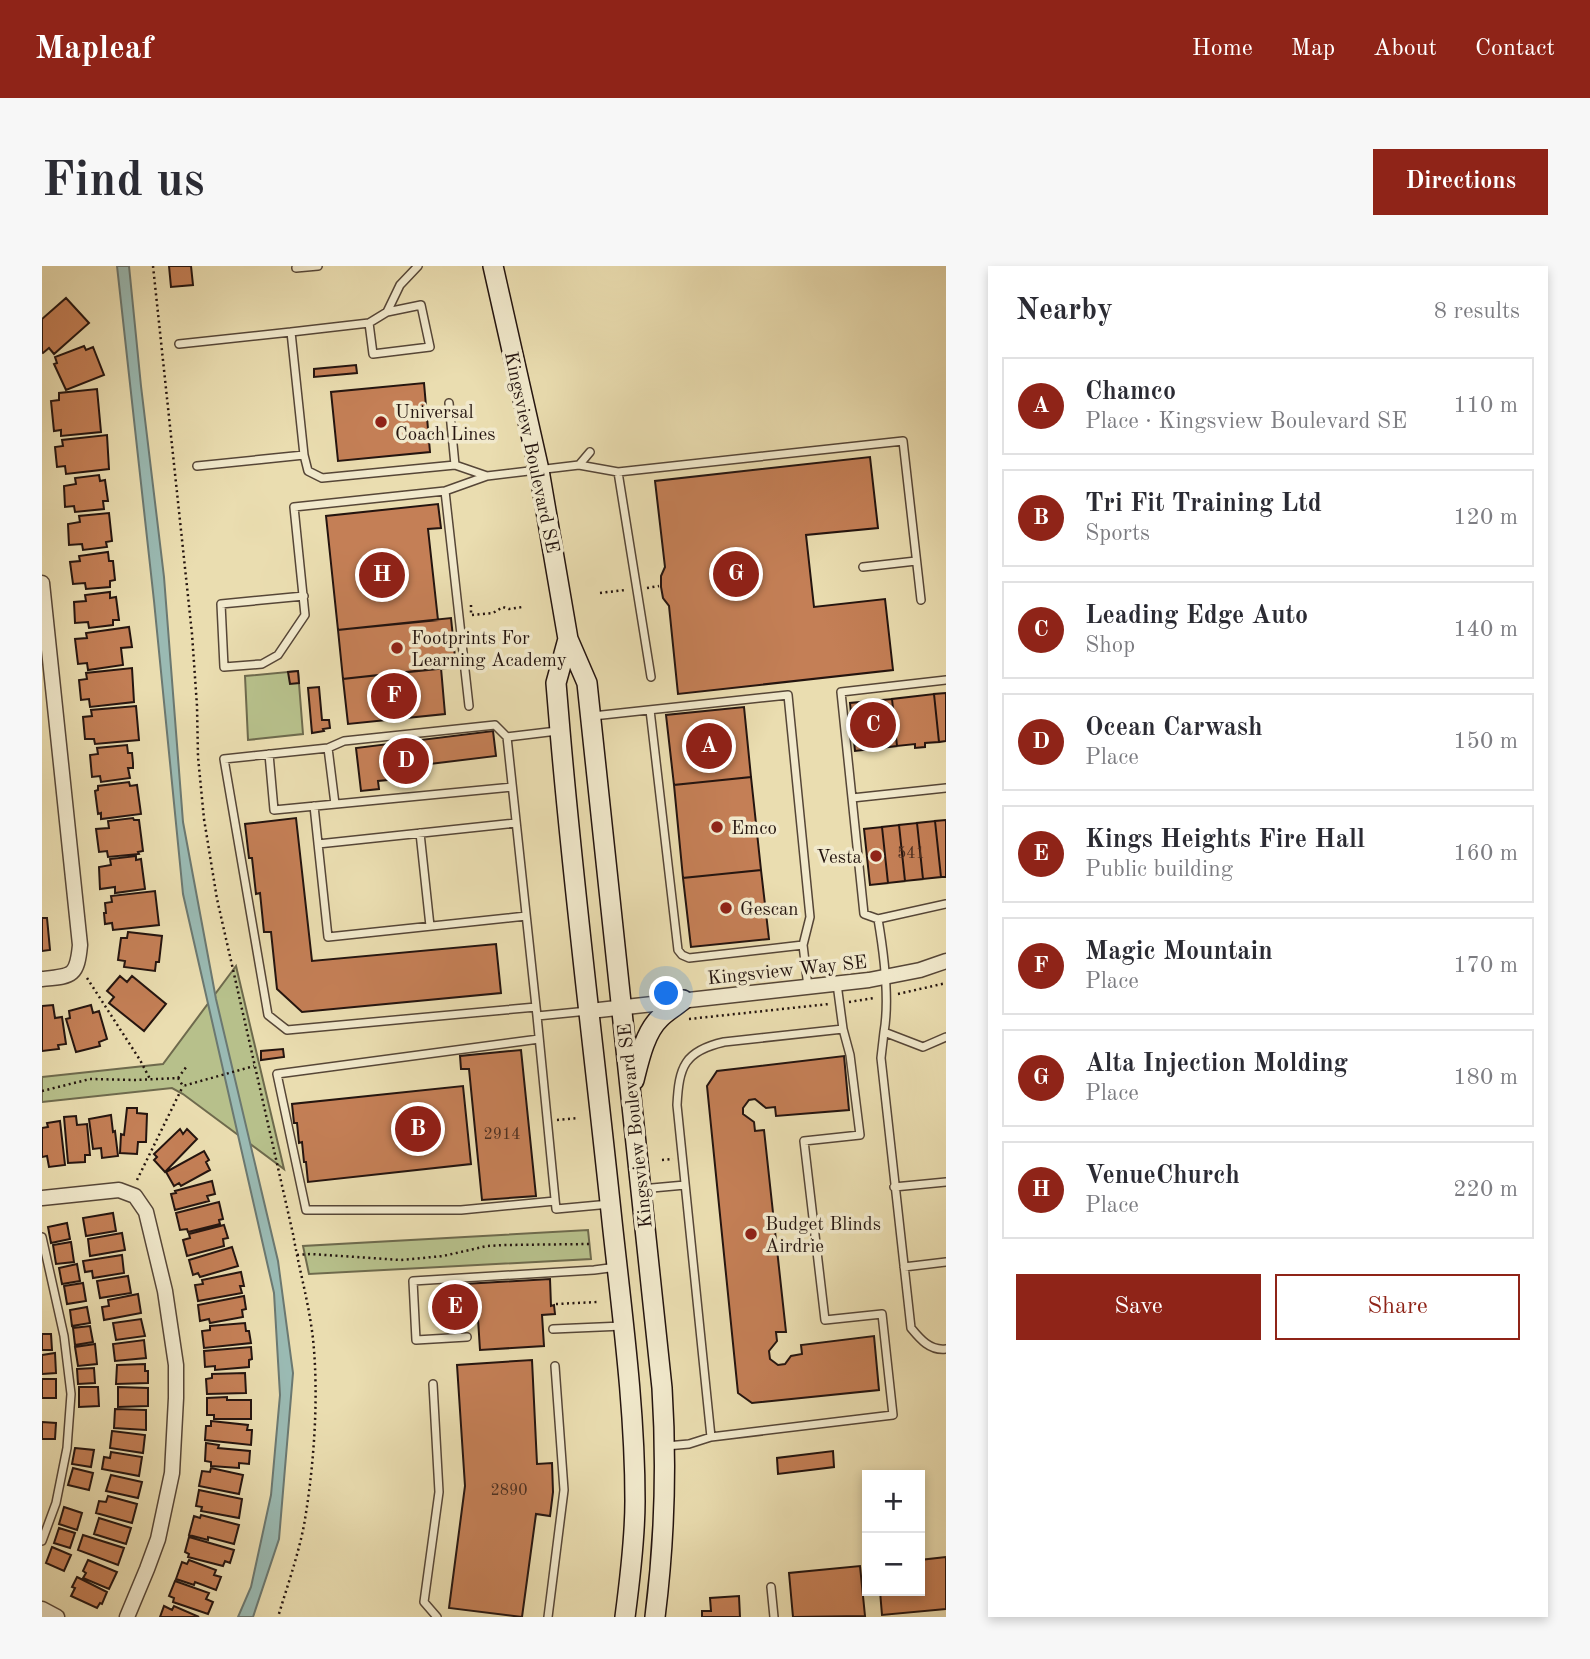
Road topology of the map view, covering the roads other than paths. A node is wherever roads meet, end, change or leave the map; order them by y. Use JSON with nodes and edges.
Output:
{"nodes":[{"id":1,"x":318,"y":266,"type":"edge"},
{"id":2,"x":418,"y":266,"type":"edge"},
{"id":3,"x":493,"y":266,"type":"edge"},
{"id":4,"x":296,"y":268,"type":"dead end"},
{"id":5,"x":387,"y":312,"type":"junction"},
{"id":6,"x":369,"y":323,"type":"junction"},
{"id":7,"x":291,"y":332,"type":"junction"},
{"id":8,"x":179,"y":344,"type":"dead end"},
{"id":9,"x":449,"y":403,"type":"dead end"},
{"id":10,"x":590,"y":452,"type":"dead end"},
{"id":11,"x":304,"y":455,"type":"junction"},
{"id":12,"x":455,"y":465,"type":"junction"},
{"id":13,"x":579,"y":465,"type":"junction"},
{"id":14,"x":197,"y":466,"type":"dead end"},
{"id":15,"x":539,"y":470,"type":"junction"},
{"id":16,"x":618,"y":472,"type":"junction"},
{"id":17,"x":487,"y":476,"type":"junction"},
{"id":18,"x":445,"y":491,"type":"junction"},
{"id":19,"x":916,"y":561,"type":"junction"},
{"id":20,"x":863,"y":567,"type":"dead end"},
{"id":21,"x":42,"y":583,"type":"edge"},
{"id":22,"x":304,"y":596,"type":"junction"},
{"id":23,"x":921,"y":600,"type":"dead end"},
{"id":24,"x":568,"y":639,"type":"junction"},
{"id":25,"x":651,"y":677,"type":"dead end"},
{"id":26,"x":946,"y":680,"type":"edge"},
{"id":27,"x":469,"y":706,"type":"dead end"},
{"id":28,"x":650,"y":710,"type":"junction"},
{"id":29,"x":590,"y":717,"type":"junction"},
{"id":30,"x":559,"y":731,"type":"junction"},
{"id":31,"x":507,"y":737,"type":"junction"},
{"id":32,"x":328,"y":748,"type":"junction"},
{"id":33,"x":269,"y":754,"type":"junction"},
{"id":34,"x":512,"y":787,"type":"junction"},
{"id":35,"x":946,"y":788,"type":"edge"},
{"id":36,"x":852,"y":798,"type":"junction"},
{"id":37,"x":335,"y":804,"type":"junction"},
{"id":38,"x":314,"y":806,"type":"junction"},
{"id":39,"x":516,"y":823,"type":"junction"},
{"id":40,"x":420,"y":833,"type":"junction"},
{"id":41,"x":318,"y":844,"type":"junction"},
{"id":42,"x":946,"y":904,"type":"edge"},
{"id":43,"x":526,"y":916,"type":"junction"},
{"id":44,"x":878,"y":919,"type":"junction"},
{"id":45,"x":429,"y":926,"type":"junction"},
{"id":46,"x":803,"y":944,"type":"junction"},
{"id":47,"x":946,"y":961,"type":"edge"},
{"id":48,"x":884,"y":977,"type":"junction"},
{"id":49,"x":42,"y":979,"type":"edge"},
{"id":50,"x":837,"y":984,"type":"junction"},
{"id":51,"x":808,"y":987,"type":"junction"},
{"id":52,"x":536,"y":1007,"type":"junction"},
{"id":53,"x":621,"y":1007,"type":"junction"},
{"id":54,"x":685,"y":1010,"type":"junction"},
{"id":55,"x":590,"y":1011,"type":"junction"},
{"id":56,"x":537,"y":1017,"type":"junction"},
{"id":57,"x":843,"y":1029,"type":"junction"},
{"id":58,"x":884,"y":1032,"type":"junction"},
{"id":59,"x":946,"y":1037,"type":"edge"},
{"id":60,"x":539,"y":1038,"type":"junction"},
{"id":61,"x":631,"y":1091,"type":"junction"},
{"id":62,"x":946,"y":1182,"type":"edge"},
{"id":63,"x":685,"y":1185,"type":"junction"},
{"id":64,"x":894,"y":1187,"type":"junction"},
{"id":65,"x":640,"y":1189,"type":"junction"},
{"id":66,"x":42,"y":1198,"type":"edge"},
{"id":67,"x":555,"y":1201,"type":"junction"},
{"id":68,"x":611,"y":1204,"type":"junction"},
{"id":69,"x":42,"y":1237,"type":"edge"},
{"id":70,"x":946,"y":1262,"type":"edge"},
{"id":71,"x":617,"y":1267,"type":"junction"},
{"id":72,"x":904,"y":1267,"type":"junction"},
{"id":73,"x":623,"y":1326,"type":"junction"},
{"id":74,"x":553,"y":1329,"type":"dead end"},
{"id":75,"x":467,"y":1337,"type":"dead end"},
{"id":76,"x":946,"y":1349,"type":"edge"},
{"id":77,"x":555,"y":1366,"type":"dead end"},
{"id":78,"x":433,"y":1384,"type":"dead end"},
{"id":79,"x":711,"y":1437,"type":"junction"},
{"id":80,"x":665,"y":1446,"type":"junction"},
{"id":81,"x":42,"y":1541,"type":"edge"},
{"id":82,"x":771,"y":1587,"type":"dead end"},
{"id":83,"x":42,"y":1609,"type":"edge"},
{"id":84,"x":57,"y":1617,"type":"edge"},
{"id":85,"x":127,"y":1617,"type":"edge"},
{"id":86,"x":437,"y":1617,"type":"edge"},
{"id":87,"x":548,"y":1617,"type":"edge"},
{"id":88,"x":625,"y":1617,"type":"edge"},
{"id":89,"x":655,"y":1617,"type":"edge"},
{"id":90,"x":774,"y":1617,"type":"edge"}],
"edges":[{"from":1,"to":4,"type":"lane"},
{"from":2,"to":5,"type":"lane"},
{"from":3,"to":15,"type":"main road","name":"Kingsview Boulevard SE"},
{"from":5,"to":6,"type":"lane"},
{"from":5,"to":6,"type":"lane"},
{"from":6,"to":7,"type":"lane"},
{"from":7,"to":8,"type":"lane"},
{"from":7,"to":11,"type":"lane"},
{"from":9,"to":12,"type":"lane"},
{"from":10,"to":13,"type":"lane"},
{"from":11,"to":12,"type":"lane"},
{"from":11,"to":14,"type":"lane"},
{"from":12,"to":17,"type":"lane"},
{"from":13,"to":15,"type":"lane"},
{"from":13,"to":16,"type":"lane"},
{"from":15,"to":17,"type":"lane"},
{"from":15,"to":24,"type":"main road","name":"Kingsview Boulevard SE"},
{"from":16,"to":19,"type":"lane"},
{"from":16,"to":25,"type":"lane"},
{"from":17,"to":18,"type":"lane"},
{"from":18,"to":22,"type":"lane"},
{"from":18,"to":27,"type":"lane"},
{"from":19,"to":20,"type":"lane"},
{"from":19,"to":23,"type":"lane"},
{"from":21,"to":49,"type":"street"},
{"from":22,"to":22,"type":"lane"},
{"from":24,"to":29,"type":"main road","name":"Kingsview Boulevard SE"},
{"from":24,"to":30,"type":"main road","name":"Kingsview Boulevard SE"},
{"from":26,"to":36,"type":"lane"},
{"from":28,"to":29,"type":"lane"},
{"from":28,"to":46,"type":"lane"},
{"from":28,"to":46,"type":"lane"},
{"from":29,"to":53,"type":"main road","name":"Kingsview Boulevard SE"},
{"from":30,"to":31,"type":"lane"},
{"from":30,"to":55,"type":"main road","name":"Kingsview Boulevard SE"},
{"from":31,"to":32,"type":"lane"},
{"from":31,"to":34,"type":"lane"},
{"from":32,"to":33,"type":"lane"},
{"from":32,"to":37,"type":"lane"},
{"from":33,"to":38,"type":"lane"},
{"from":33,"to":52,"type":"lane"},
{"from":34,"to":37,"type":"lane"},
{"from":34,"to":39,"type":"lane"},
{"from":35,"to":36,"type":"lane"},
{"from":36,"to":44,"type":"lane"},
{"from":37,"to":38,"type":"lane"},
{"from":38,"to":41,"type":"lane"},
{"from":39,"to":40,"type":"lane"},
{"from":39,"to":43,"type":"lane"},
{"from":40,"to":41,"type":"lane"},
{"from":40,"to":45,"type":"lane"},
{"from":41,"to":45,"type":"lane"},
{"from":42,"to":44,"type":"lane"},
{"from":43,"to":45,"type":"lane"},
{"from":43,"to":52,"type":"lane"},
{"from":44,"to":48,"type":"lane"},
{"from":46,"to":51,"type":"lane"},
{"from":47,"to":48,"type":"street","name":"Kingsview Way SE"},
{"from":48,"to":50,"type":"street","name":"Kingsview Way SE"},
{"from":48,"to":58,"type":"lane"},
{"from":50,"to":51,"type":"street","name":"Kingsview Way SE"},
{"from":50,"to":57,"type":"lane"},
{"from":51,"to":54,"type":"street","name":"Kingsview Way SE"},
{"from":52,"to":56,"type":"lane"},
{"from":53,"to":54,"type":"street","name":"Kingsview Way SE"},
{"from":53,"to":55,"type":"street","name":"Kingsview Way SE"},
{"from":53,"to":61,"type":"main road","name":"Kingsview Boulevard SE"},
{"from":54,"to":61,"type":"main road"},
{"from":55,"to":56,"type":"lane"},
{"from":55,"to":68,"type":"main road","name":"Kingsview Boulevard SE"},
{"from":56,"to":60,"type":"lane"},
{"from":57,"to":63,"type":"lane"},
{"from":57,"to":79,"type":"lane"},
{"from":58,"to":59,"type":"lane"},
{"from":58,"to":64,"type":"lane"},
{"from":60,"to":67,"type":"lane"},
{"from":60,"to":67,"type":"lane"},
{"from":61,"to":65,"type":"main road","name":"Kingsview Boulevard SE"},
{"from":62,"to":64,"type":"lane"},
{"from":63,"to":65,"type":"lane"},
{"from":63,"to":79,"type":"lane"},
{"from":64,"to":72,"type":"lane"},
{"from":65,"to":80,"type":"main road","name":"Kingsview Boulevard SE"},
{"from":66,"to":85,"type":"street"},
{"from":67,"to":68,"type":"lane"},
{"from":68,"to":71,"type":"main road","name":"Kingsview Boulevard SE"},
{"from":69,"to":81,"type":"lane"},
{"from":70,"to":72,"type":"lane"},
{"from":71,"to":73,"type":"main road","name":"Kingsview Boulevard SE"},
{"from":71,"to":75,"type":"lane"},
{"from":72,"to":76,"type":"lane"},
{"from":73,"to":74,"type":"lane"},
{"from":73,"to":88,"type":"main road","name":"Kingsview Boulevard SE"},
{"from":77,"to":87,"type":"lane"},
{"from":78,"to":86,"type":"lane"},
{"from":79,"to":80,"type":"lane"},
{"from":80,"to":89,"type":"main road","name":"Kingsview Boulevard SE"},
{"from":82,"to":90,"type":"lane"},
{"from":83,"to":84,"type":"street"}]}
